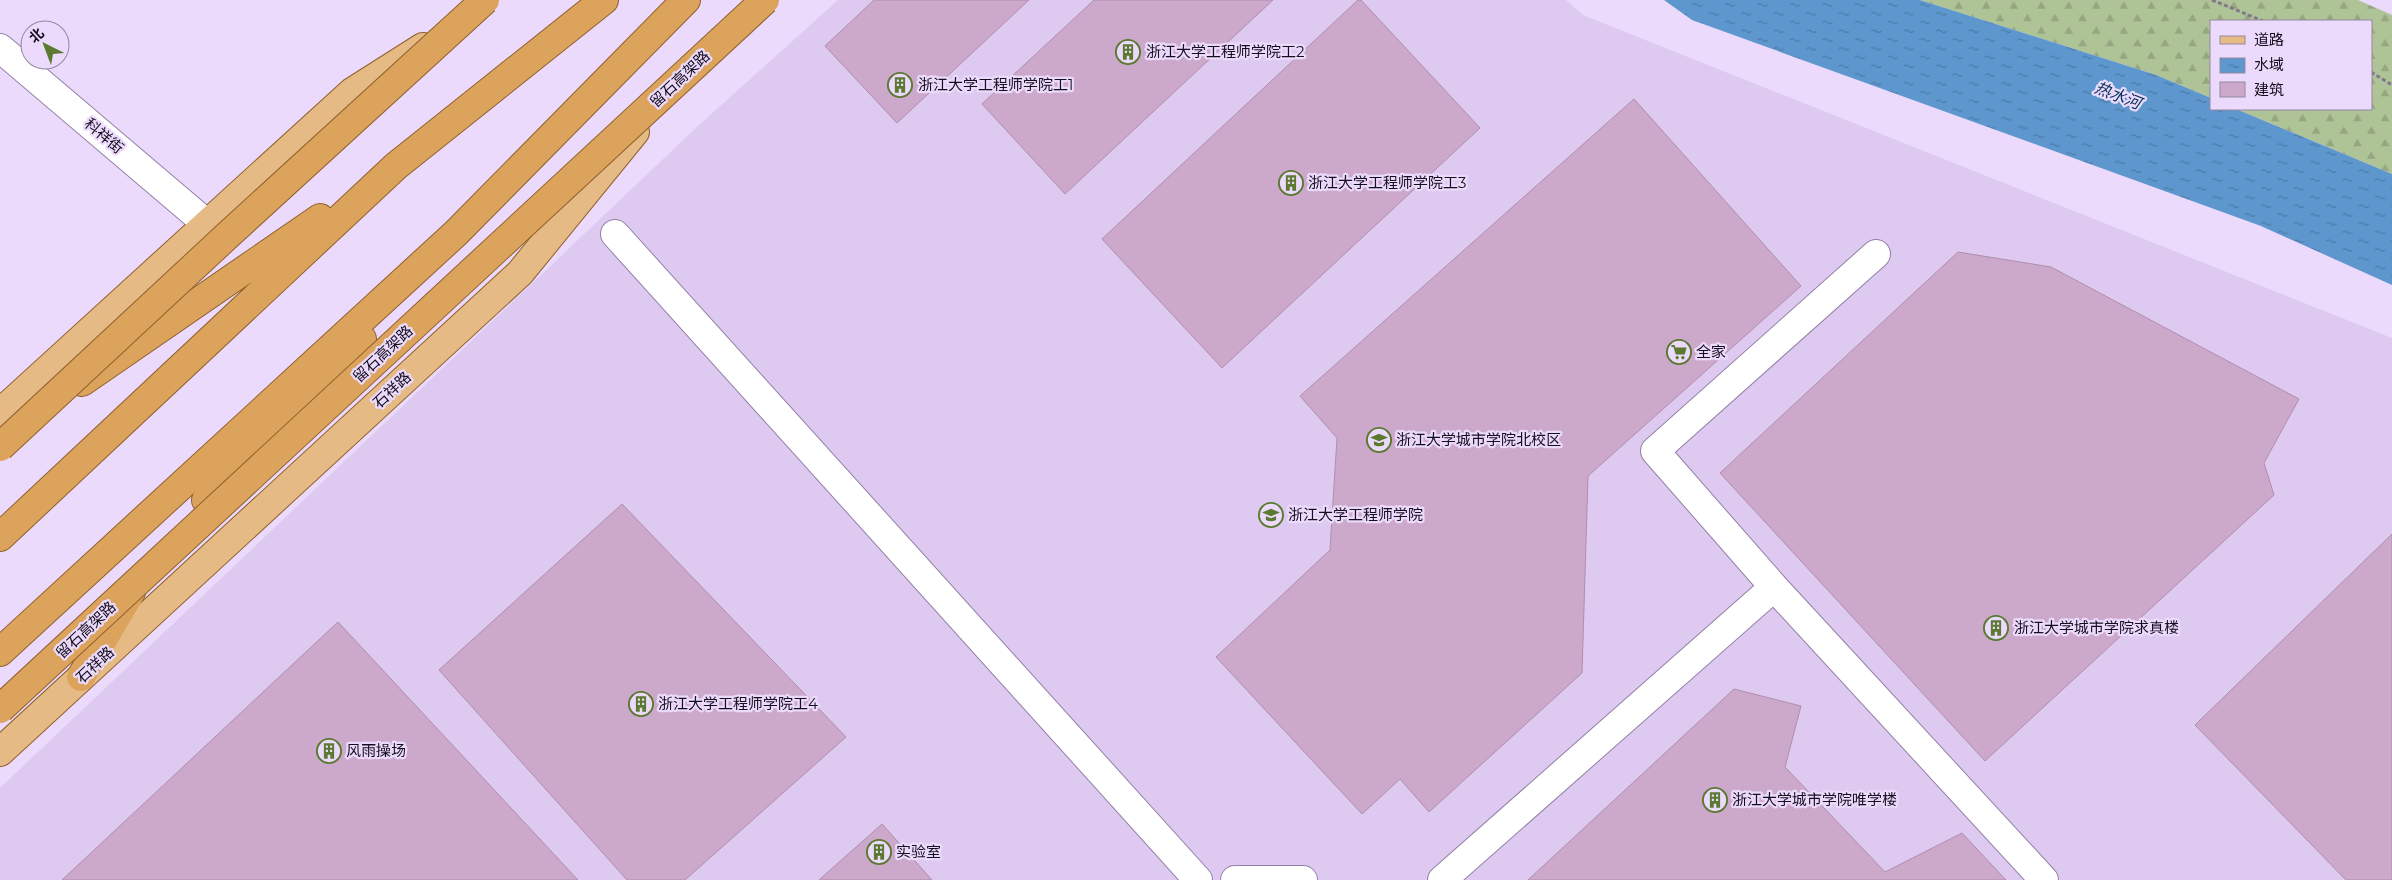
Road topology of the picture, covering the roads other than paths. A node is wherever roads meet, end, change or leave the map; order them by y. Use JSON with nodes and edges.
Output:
{"nodes":[{"id":1,"x":485,"y":0,"type":"edge"},
{"id":2,"x":496,"y":0,"type":"edge"},
{"id":3,"x":604,"y":0,"type":"edge"},
{"id":4,"x":686,"y":0,"type":"edge"},
{"id":5,"x":755,"y":0,"type":"edge"},
{"id":6,"x":766,"y":0,"type":"edge"},
{"id":7,"x":0,"y":48,"type":"edge"},
{"id":8,"x":396,"y":166,"type":"junction"},
{"id":9,"x":207,"y":224,"type":"junction"},
{"id":10,"x":456,"y":232,"type":"junction"},
{"id":11,"x":615,"y":234,"type":"dead end"},
{"id":12,"x":1876,"y":254,"type":"dead end"},
{"id":13,"x":0,"y":413,"type":"edge"},
{"id":14,"x":0,"y":439,"type":"edge"},
{"id":15,"x":0,"y":448,"type":"edge"},
{"id":16,"x":0,"y":537,"type":"edge"},
{"id":17,"x":1774,"y":587,"type":"junction"},
{"id":18,"x":0,"y":652,"type":"edge"},
{"id":19,"x":81,"y":678,"type":"junction"},
{"id":20,"x":0,"y":709,"type":"edge"},
{"id":21,"x":0,"y":752,"type":"edge"},
{"id":22,"x":1198,"y":880,"type":"edge"},
{"id":23,"x":1235,"y":880,"type":"edge"},
{"id":24,"x":1303,"y":880,"type":"edge"},
{"id":25,"x":1442,"y":880,"type":"edge"},
{"id":26,"x":2044,"y":880,"type":"edge"}],
"edges":[{"from":1,"to":15,"type":"highway","bridge":true},
{"from":2,"to":9,"type":"main road"},
{"from":3,"to":8,"type":"highway"},
{"from":4,"to":10,"type":"highway"},
{"from":5,"to":19,"type":"main road","name":"石祥路"},
{"from":6,"to":20,"type":"highway","name":"留石高架路","bridge":true},
{"from":7,"to":9,"type":"street","name":"科祥街"},
{"from":8,"to":14,"type":"highway"},
{"from":8,"to":16,"type":"highway"},
{"from":9,"to":13,"type":"main road"},
{"from":10,"to":18,"type":"highway"},
{"from":10,"to":19,"type":"highway"},
{"from":11,"to":22,"type":"street"},
{"from":12,"to":17,"type":"street"},
{"from":17,"to":25,"type":"street"},
{"from":17,"to":26,"type":"street"},
{"from":19,"to":21,"type":"main road","name":"石祥路"},
{"from":23,"to":24,"type":"street"}]}
